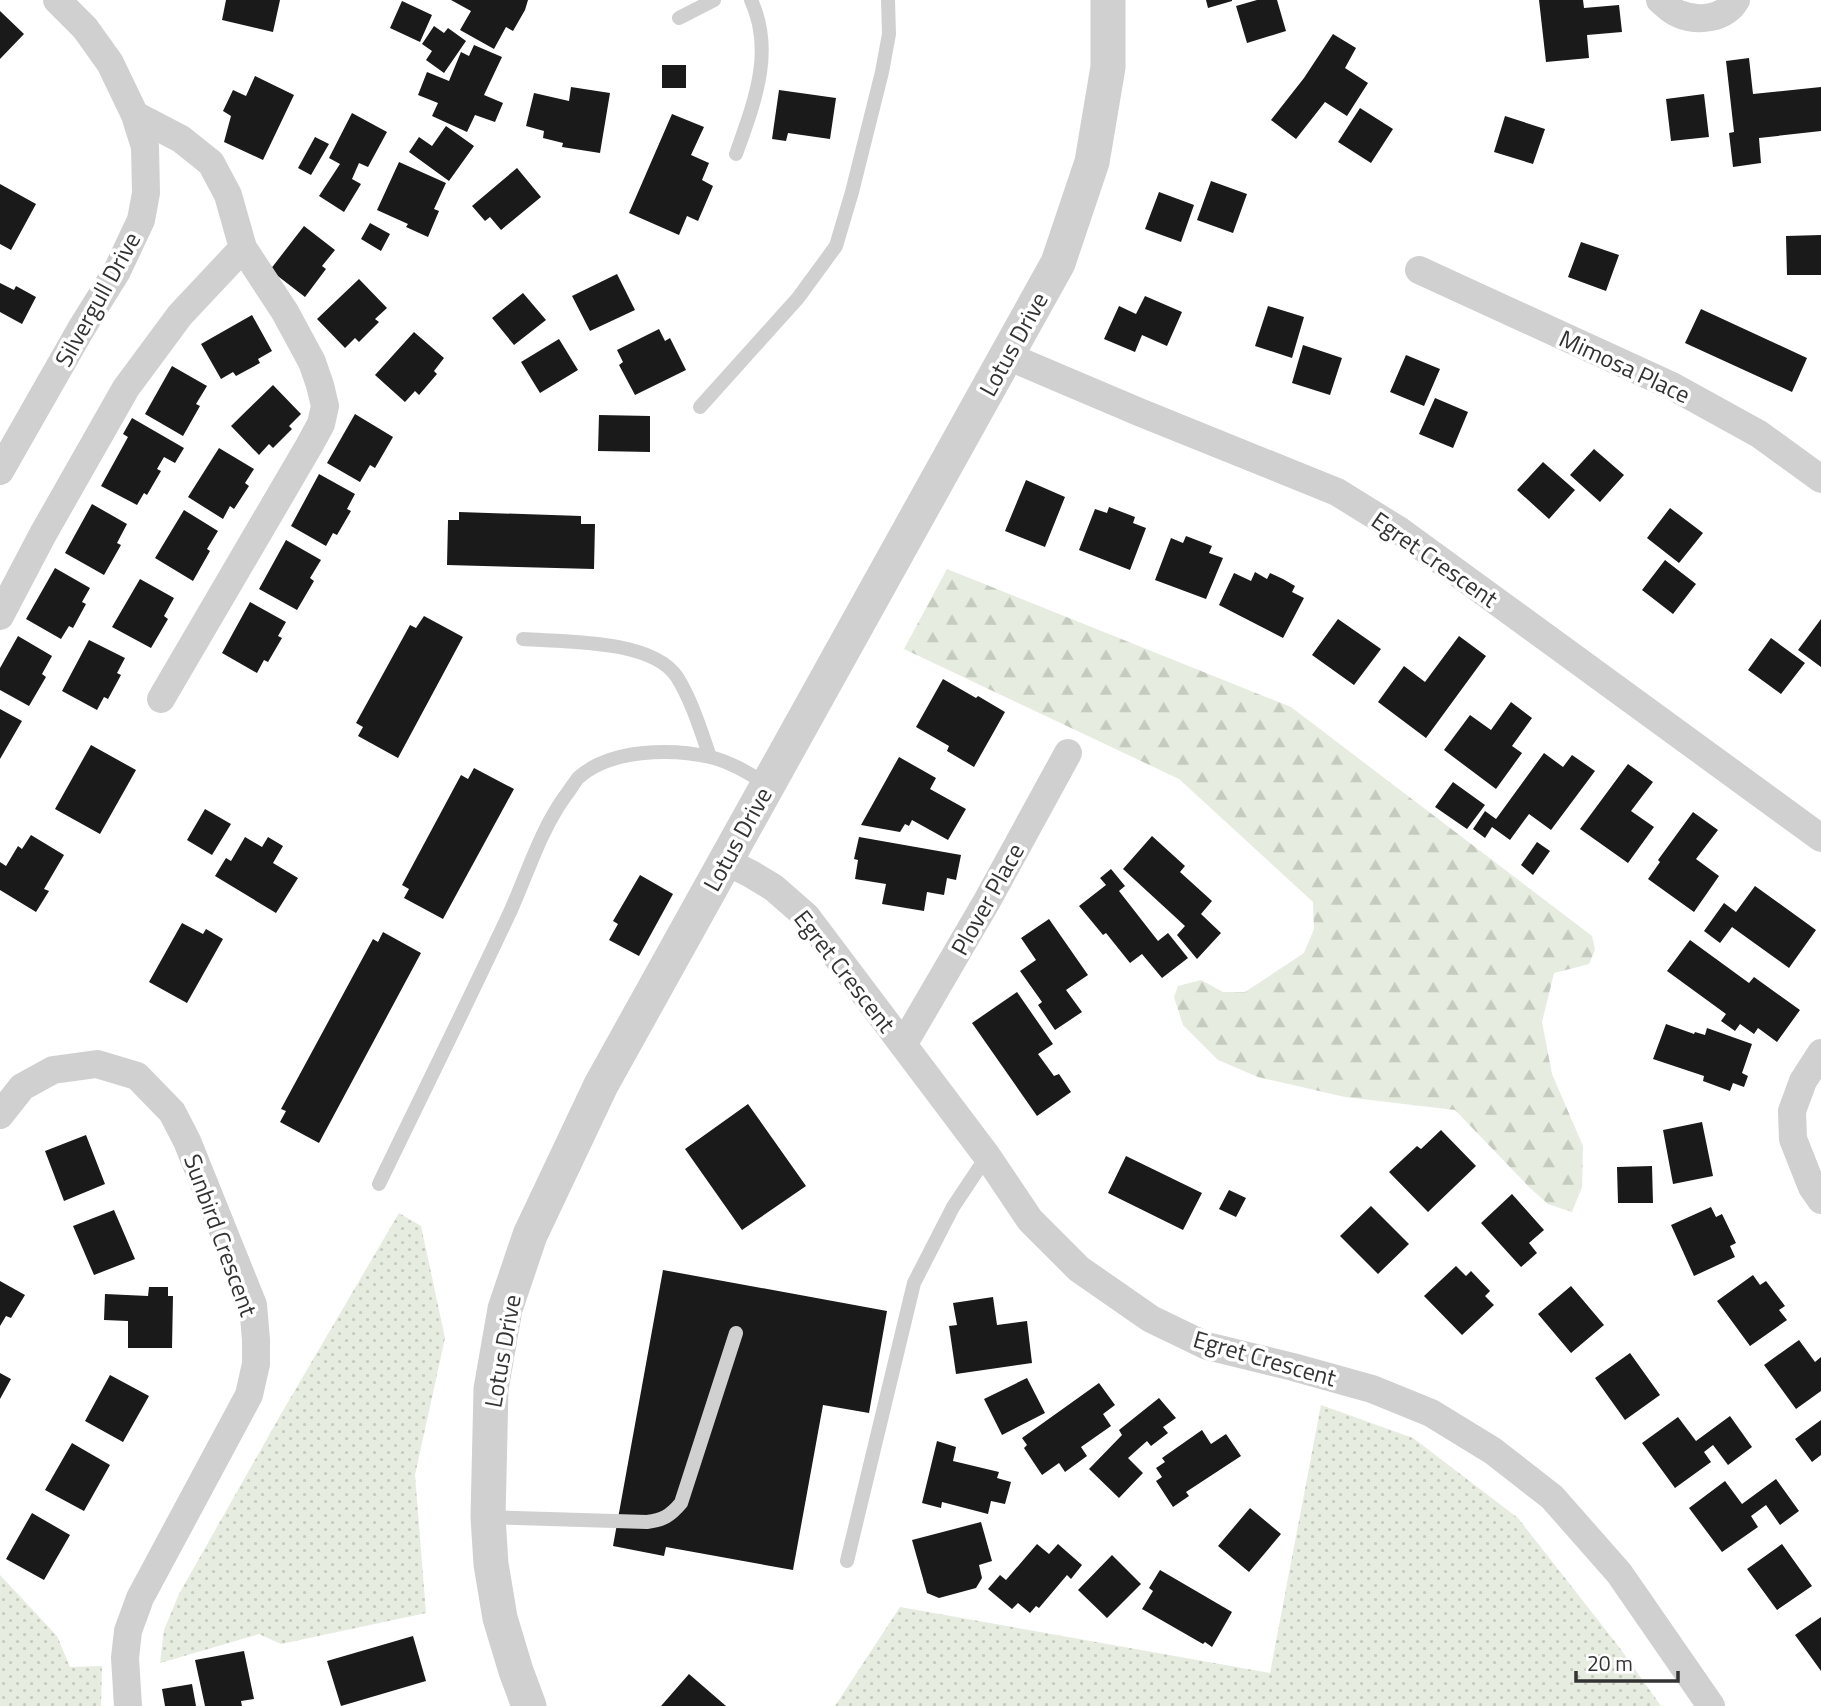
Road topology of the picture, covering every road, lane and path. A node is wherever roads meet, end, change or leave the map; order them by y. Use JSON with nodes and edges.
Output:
{"nodes":[{"id":1,"x":57,"y":0,"type":"edge"},
{"id":2,"x":714,"y":0,"type":"edge"},
{"id":3,"x":751,"y":0,"type":"edge"},
{"id":4,"x":888,"y":0,"type":"edge"},
{"id":5,"x":1108,"y":0,"type":"edge"},
{"id":6,"x":1660,"y":0,"type":"edge"},
{"id":7,"x":1736,"y":0,"type":"edge"},
{"id":8,"x":679,"y":18,"type":"dead end"},
{"id":9,"x":135,"y":115,"type":"junction"},
{"id":10,"x":736,"y":154,"type":"dead end"},
{"id":11,"x":243,"y":248,"type":"junction"},
{"id":12,"x":1419,"y":270,"type":"dead end"},
{"id":13,"x":1007,"y":356,"type":"junction"},
{"id":14,"x":700,"y":407,"type":"dead end"},
{"id":15,"x":0,"y":471,"type":"edge"},
{"id":16,"x":1821,"y":480,"type":"edge"},
{"id":17,"x":0,"y":616,"type":"edge"},
{"id":18,"x":523,"y":639,"type":"dead end"},
{"id":19,"x":161,"y":699,"type":"dead end"},
{"id":20,"x":1068,"y":753,"type":"dead end"},
{"id":21,"x":710,"y":757,"type":"junction"},
{"id":22,"x":768,"y":785,"type":"junction"},
{"id":23,"x":1821,"y":838,"type":"edge"},
{"id":24,"x":725,"y":861,"type":"junction"},
{"id":25,"x":903,"y":1045,"type":"junction"},
{"id":26,"x":1821,"y":1054,"type":"edge"},
{"id":27,"x":0,"y":1115,"type":"edge"},
{"id":28,"x":987,"y":1156,"type":"junction"},
{"id":29,"x":379,"y":1184,"type":"dead end"},
{"id":30,"x":1821,"y":1200,"type":"edge"},
{"id":31,"x":736,"y":1333,"type":"dead end"},
{"id":32,"x":488,"y":1517,"type":"junction"},
{"id":33,"x":847,"y":1562,"type":"dead end"},
{"id":34,"x":128,"y":1706,"type":"edge"},
{"id":35,"x":530,"y":1706,"type":"edge"},
{"id":36,"x":1711,"y":1706,"type":"edge"}],
"edges":[{"from":1,"to":9,"type":"street","name":"Silvergull Drive"},
{"from":2,"to":8,"type":"lane"},
{"from":3,"to":10,"type":"lane"},
{"from":4,"to":14,"type":"lane"},
{"from":5,"to":13,"type":"street","name":"Lotus Drive"},
{"from":6,"to":7,"type":"street"},
{"from":9,"to":11,"type":"street"},
{"from":9,"to":15,"type":"street","name":"Silvergull Drive"},
{"from":11,"to":17,"type":"street"},
{"from":11,"to":19,"type":"street"},
{"from":12,"to":16,"type":"street","name":"Mimosa Place"},
{"from":13,"to":22,"type":"street","name":"Lotus Drive"},
{"from":13,"to":23,"type":"street","name":"Egret Crescent"},
{"from":18,"to":21,"type":"lane"},
{"from":20,"to":25,"type":"street","name":"Plover Place"},
{"from":21,"to":22,"type":"lane"},
{"from":21,"to":29,"type":"lane"},
{"from":22,"to":24,"type":"street","name":"Lotus Drive"},
{"from":24,"to":25,"type":"street","name":"Egret Crescent"},
{"from":24,"to":32,"type":"street","name":"Lotus Drive"},
{"from":25,"to":28,"type":"street","name":"Egret Crescent"},
{"from":26,"to":30,"type":"street"},
{"from":27,"to":34,"type":"street","name":"Sunbird Crescent"},
{"from":28,"to":33,"type":"lane"},
{"from":28,"to":36,"type":"street","name":"Egret Crescent"},
{"from":31,"to":32,"type":"lane"},
{"from":32,"to":35,"type":"street","name":"Lotus Drive"}]}
